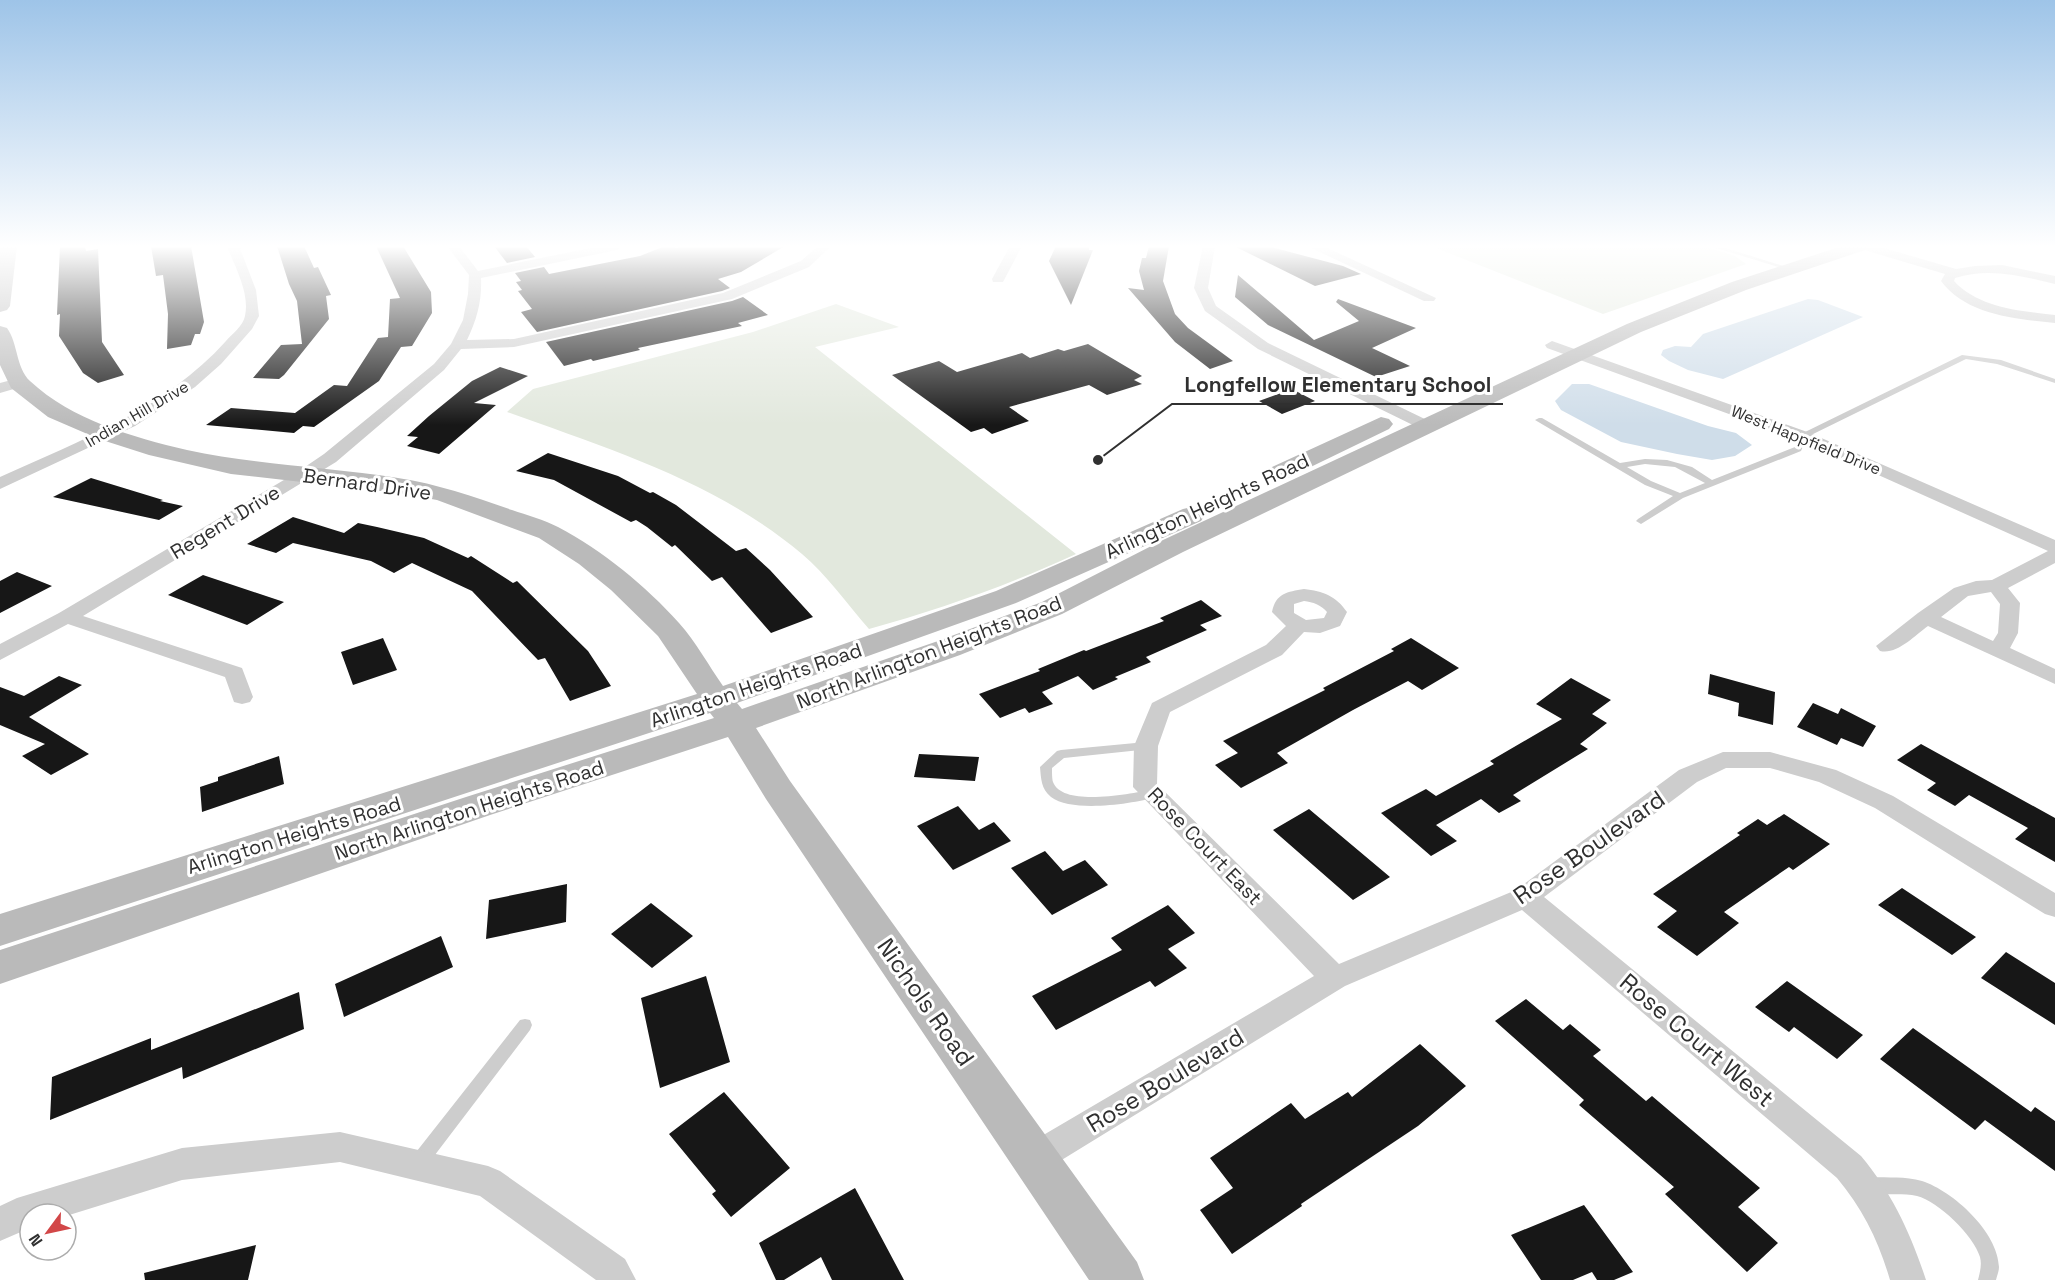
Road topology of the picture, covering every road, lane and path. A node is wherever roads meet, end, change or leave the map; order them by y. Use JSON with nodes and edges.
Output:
{"nodes":[{"id":1,"x":251,"y":306,"type":"edge"},
{"id":2,"x":473,"y":306,"type":"edge"},
{"id":3,"x":683,"y":306,"type":"edge"},
{"id":4,"x":1209,"y":306,"type":"edge"},
{"id":5,"x":1643,"y":306,"type":"edge"},
{"id":6,"x":1690,"y":306,"type":"edge"},
{"id":7,"x":1989,"y":306,"type":"edge"},
{"id":8,"x":1617,"y":315,"type":"dead end"},
{"id":9,"x":2055,"y":319,"type":"edge"},
{"id":10,"x":0,"y":332,"type":"edge"},
{"id":11,"x":458,"y":345,"type":"junction"},
{"id":12,"x":1576,"y":345,"type":"junction"},
{"id":13,"x":2055,"y":381,"type":"edge"},
{"id":14,"x":10,"y":385,"type":"edge"},
{"id":15,"x":1413,"y":419,"type":"junction"},
{"id":16,"x":1539,"y":420,"type":"dead end"},
{"id":17,"x":107,"y":434,"type":"junction"},
{"id":18,"x":1804,"y":436,"type":"junction"},
{"id":19,"x":1619,"y":466,"type":"junction"},
{"id":20,"x":305,"y":475,"type":"junction"},
{"id":21,"x":1711,"y":483,"type":"junction"},
{"id":22,"x":0,"y":484,"type":"edge"},
{"id":23,"x":1680,"y":496,"type":"junction"},
{"id":24,"x":1641,"y":521,"type":"dead end"},
{"id":25,"x":2055,"y":548,"type":"edge"},
{"id":26,"x":2055,"y":555,"type":"edge"},
{"id":27,"x":1996,"y":586,"type":"junction"},
{"id":28,"x":66,"y":617,"type":"junction"},
{"id":29,"x":1925,"y":617,"type":"junction"},
{"id":30,"x":1300,"y":625,"type":"dead end"},
{"id":31,"x":1887,"y":646,"type":"dead end"},
{"id":32,"x":1998,"y":651,"type":"junction"},
{"id":33,"x":0,"y":653,"type":"edge"},
{"id":34,"x":2055,"y":677,"type":"edge"},
{"id":35,"x":242,"y":698,"type":"dead end"},
{"id":36,"x":726,"y":711,"type":"junction"},
{"id":37,"x":1146,"y":746,"type":"junction"},
{"id":38,"x":1152,"y":794,"type":"junction"},
{"id":39,"x":1525,"y":897,"type":"junction"},
{"id":40,"x":2055,"y":906,"type":"edge"},
{"id":41,"x":0,"y":930,"type":"edge"},
{"id":42,"x":0,"y":967,"type":"edge"},
{"id":43,"x":1335,"y":978,"type":"junction"},
{"id":44,"x":525,"y":1025,"type":"dead end"},
{"id":45,"x":1035,"y":1158,"type":"junction"},
{"id":46,"x":417,"y":1165,"type":"junction"},
{"id":47,"x":1865,"y":1185,"type":"junction"},
{"id":48,"x":0,"y":1224,"type":"edge"},
{"id":49,"x":618,"y":1280,"type":"edge"},
{"id":50,"x":1119,"y":1280,"type":"edge"},
{"id":51,"x":1908,"y":1280,"type":"edge"},
{"id":52,"x":1987,"y":1280,"type":"edge"}],
"edges":[{"from":1,"to":17,"type":"street","name":"Indian Hill Drive"},
{"from":2,"to":11,"type":"street","name":"Regent Drive"},
{"from":3,"to":11,"type":"street"},
{"from":4,"to":15,"type":"street"},
{"from":5,"to":8,"type":"main road"},
{"from":6,"to":12,"type":"main road","name":"North Arlington Heights Road"},
{"from":7,"to":9,"type":"street"},
{"from":10,"to":14,"type":"main road","name":"Bernard Drive"},
{"from":11,"to":20,"type":"street","name":"Regent Drive"},
{"from":12,"to":15,"type":"main road","name":"North Arlington Heights Road"},
{"from":12,"to":15,"type":"main road","name":"North Arlington Heights Road"},
{"from":12,"to":18,"type":"street","name":"West Happfield Drive"},
{"from":13,"to":18,"type":"lane"},
{"from":14,"to":17,"type":"main road","name":"Bernard Drive"},
{"from":15,"to":36,"type":"main road","name":"North Arlington Heights Road"},
{"from":16,"to":19,"type":"lane"},
{"from":17,"to":20,"type":"main road","name":"Bernard Drive"},
{"from":17,"to":22,"type":"street","name":"Indian Hill Drive"},
{"from":18,"to":21,"type":"lane"},
{"from":18,"to":25,"type":"street","name":"West Happfield Drive"},
{"from":19,"to":21,"type":"lane"},
{"from":19,"to":23,"type":"lane"},
{"from":20,"to":28,"type":"street","name":"Regent Drive"},
{"from":20,"to":36,"type":"main road","name":"Bernard Drive"},
{"from":21,"to":23,"type":"lane"},
{"from":23,"to":24,"type":"lane"},
{"from":26,"to":27,"type":"street"},
{"from":27,"to":29,"type":"street"},
{"from":27,"to":32,"type":"street"},
{"from":28,"to":33,"type":"street","name":"Regent Drive"},
{"from":28,"to":35,"type":"street"},
{"from":29,"to":31,"type":"street"},
{"from":29,"to":32,"type":"street"},
{"from":30,"to":37,"type":"street","name":"Rose Court East"},
{"from":32,"to":34,"type":"street"},
{"from":36,"to":41,"type":"main road","name":"Arlington Heights Road"},
{"from":36,"to":42,"type":"main road","name":"North Arlington Heights Road"},
{"from":36,"to":45,"type":"main road","name":"Nichols Road"},
{"from":37,"to":38,"type":"street","name":"Rose Court East"},
{"from":37,"to":38,"type":"lane"},
{"from":38,"to":43,"type":"street","name":"Rose Court East"},
{"from":39,"to":40,"type":"street","name":"Rose Boulevard"},
{"from":39,"to":43,"type":"street","name":"Rose Boulevard"},
{"from":39,"to":47,"type":"street","name":"Rose Court West"},
{"from":43,"to":45,"type":"street","name":"Rose Boulevard"},
{"from":44,"to":46,"type":"lane"},
{"from":45,"to":50,"type":"main road","name":"Nichols Road"},
{"from":46,"to":48,"type":"street"},
{"from":46,"to":49,"type":"street"},
{"from":47,"to":51,"type":"street","name":"Rose Court West"},
{"from":47,"to":52,"type":"lane"}]}
